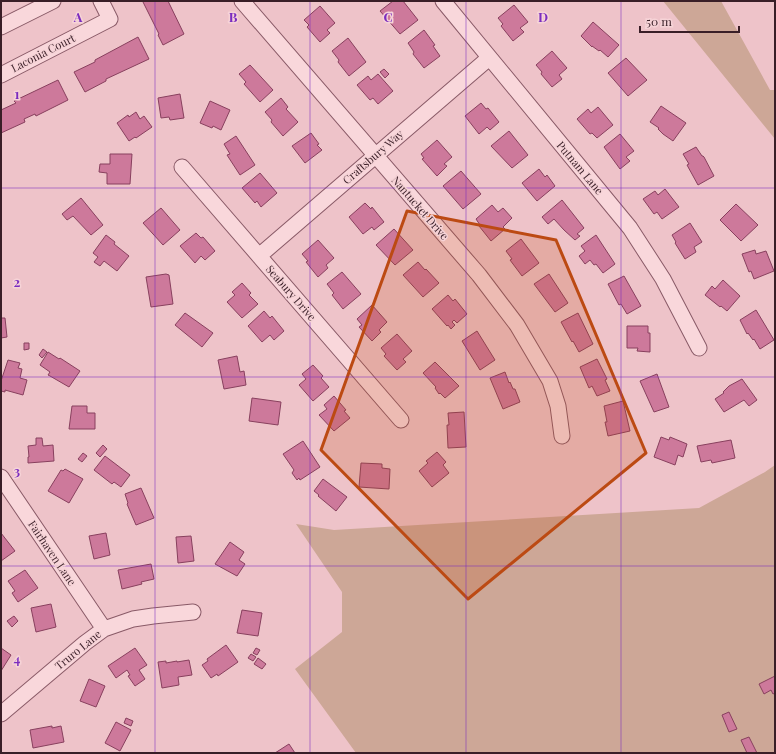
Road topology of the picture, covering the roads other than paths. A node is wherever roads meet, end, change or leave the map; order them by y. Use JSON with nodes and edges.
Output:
{"nodes":[{"id":1,"x":53,"y":1,"type":"edge"},
{"id":2,"x":101,"y":1,"type":"edge"},
{"id":3,"x":242,"y":1,"type":"edge"},
{"id":4,"x":443,"y":1,"type":"edge"},
{"id":5,"x":31,"y":6,"type":"edge"},
{"id":6,"x":1,"y":28,"type":"edge"},
{"id":7,"x":489,"y":58,"type":"junction"},
{"id":8,"x":1,"y":75,"type":"edge"},
{"id":9,"x":374,"y":155,"type":"junction"},
{"id":10,"x":182,"y":167,"type":"dead end"},
{"id":11,"x":259,"y":256,"type":"junction"},
{"id":12,"x":699,"y":348,"type":"dead end"},
{"id":13,"x":401,"y":420,"type":"dead end"},
{"id":14,"x":562,"y":436,"type":"dead end"},
{"id":15,"x":1,"y":477,"type":"edge"},
{"id":16,"x":193,"y":612,"type":"dead end"},
{"id":17,"x":104,"y":629,"type":"junction"},
{"id":18,"x":1,"y":714,"type":"edge"}],
"edges":[{"from":1,"to":5,"type":"street"},
{"from":2,"to":8,"type":"street","name":"Laconia Court"},
{"from":3,"to":9,"type":"street","name":"Nantucket Drive"},
{"from":4,"to":7,"type":"street","name":"Putnam Lane"},
{"from":5,"to":6,"type":"street"},
{"from":7,"to":9,"type":"street","name":"Craftsbury Way"},
{"from":7,"to":12,"type":"street","name":"Putnam Lane"},
{"from":9,"to":11,"type":"street","name":"Craftsbury Way"},
{"from":9,"to":14,"type":"street","name":"Nantucket Drive"},
{"from":10,"to":11,"type":"street","name":"Seabury Drive"},
{"from":11,"to":13,"type":"street","name":"Seabury Drive"},
{"from":15,"to":17,"type":"street","name":"Fairhaven Lane"},
{"from":16,"to":17,"type":"street","name":"Truro Lane"},
{"from":17,"to":18,"type":"street","name":"Truro Lane"}]}
